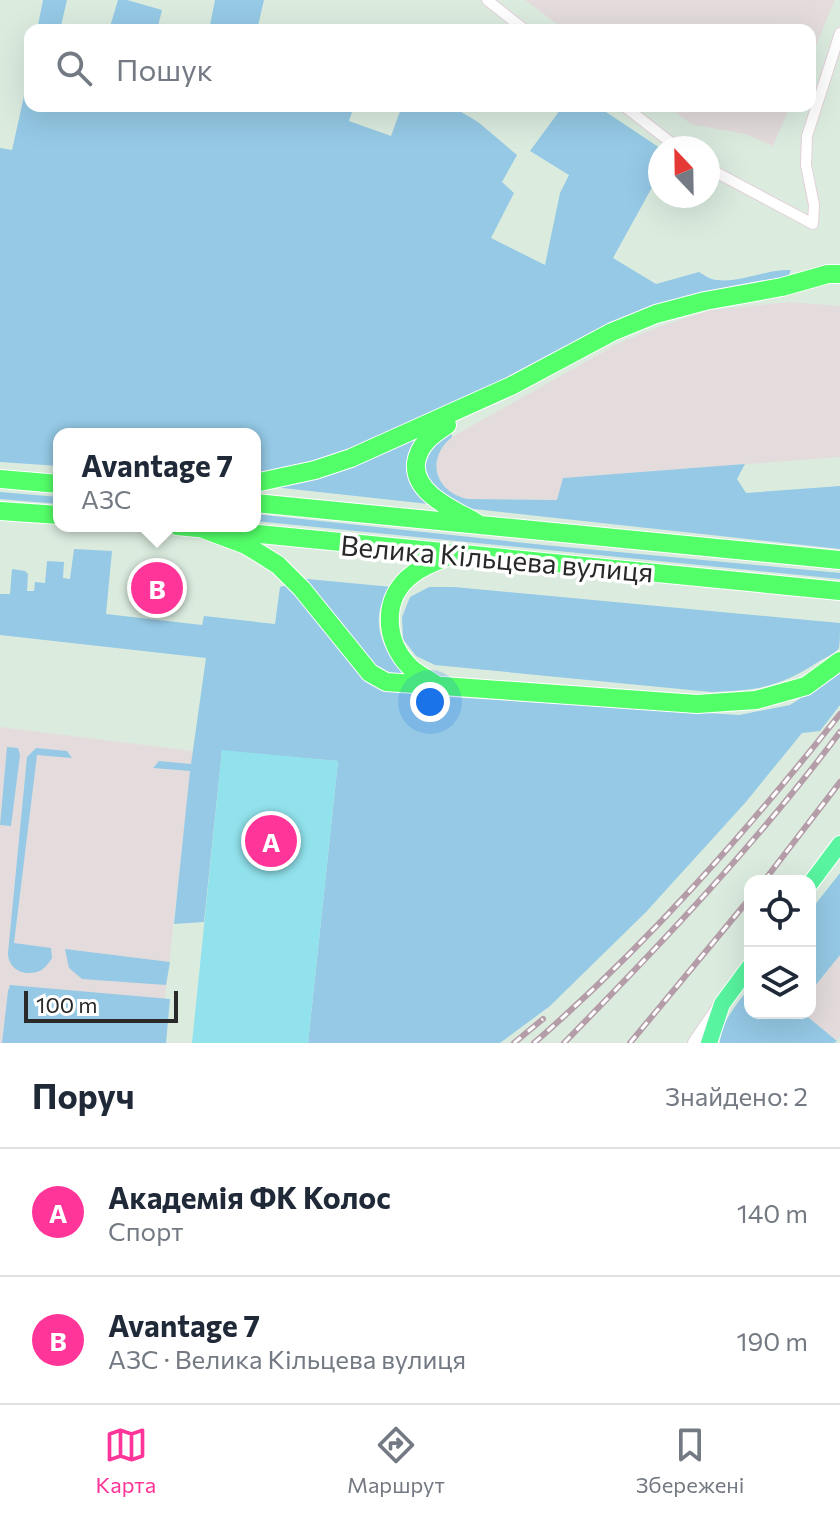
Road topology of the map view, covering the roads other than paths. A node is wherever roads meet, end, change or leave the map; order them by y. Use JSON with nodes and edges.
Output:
{"nodes":[{"id":1,"x":487,"y":0,"type":"edge"},
{"id":2,"x":517,"y":24,"type":"edge"},
{"id":3,"x":840,"y":33,"type":"edge"},
{"id":4,"x":816,"y":108,"type":"edge"},
{"id":5,"x":632,"y":112,"type":"edge"},
{"id":6,"x":815,"y":112,"type":"edge"},
{"id":7,"x":663,"y":136,"type":"edge"},
{"id":8,"x":720,"y":174,"type":"edge"},
{"id":9,"x":840,"y":274,"type":"edge"},
{"id":10,"x":511,"y":386,"type":"junction"},
{"id":11,"x":0,"y":479,"type":"edge"},
{"id":12,"x":261,"y":482,"type":"edge"},
{"id":13,"x":53,"y":483,"type":"edge"},
{"id":14,"x":261,"y":504,"type":"edge"},
{"id":15,"x":0,"y":511,"type":"edge"},
{"id":16,"x":53,"y":515,"type":"edge"},
{"id":17,"x":482,"y":525,"type":"junction"},
{"id":18,"x":211,"y":532,"type":"edge"},
{"id":19,"x":233,"y":532,"type":"edge"},
{"id":20,"x":455,"y":554,"type":"junction"},
{"id":21,"x":840,"y":560,"type":"edge"},
{"id":22,"x":840,"y":591,"type":"edge"},
{"id":23,"x":840,"y":661,"type":"edge"},
{"id":24,"x":439,"y":686,"type":"junction"},
{"id":25,"x":840,"y":844,"type":"edge"},
{"id":26,"x":816,"y":876,"type":"edge"},
{"id":27,"x":744,"y":974,"type":"edge"},
{"id":28,"x":722,"y":1004,"type":"junction"},
{"id":29,"x":695,"y":1043,"type":"edge"},
{"id":30,"x":709,"y":1043,"type":"edge"}],
"edges":[{"from":1,"to":2,"type":"street"},
{"from":3,"to":4,"type":"street"},
{"from":5,"to":7,"type":"street"},
{"from":6,"to":8,"type":"street"},
{"from":9,"to":10,"type":"highway"},
{"from":10,"to":12,"type":"highway"},
{"from":10,"to":17,"type":"highway"},
{"from":11,"to":13,"type":"highway"},
{"from":14,"to":17,"type":"highway"},
{"from":15,"to":16,"type":"highway"},
{"from":17,"to":21,"type":"highway"},
{"from":18,"to":24,"type":"highway"},
{"from":19,"to":20,"type":"highway","name":"Велика Кільцева вулиця"},
{"from":20,"to":22,"type":"highway","name":"Велика Кільцева вулиця"},
{"from":20,"to":24,"type":"highway"},
{"from":23,"to":24,"type":"highway"},
{"from":25,"to":26,"type":"main road"},
{"from":27,"to":28,"type":"main road"},
{"from":28,"to":29,"type":"main road"},
{"from":28,"to":30,"type":"main road"}]}
